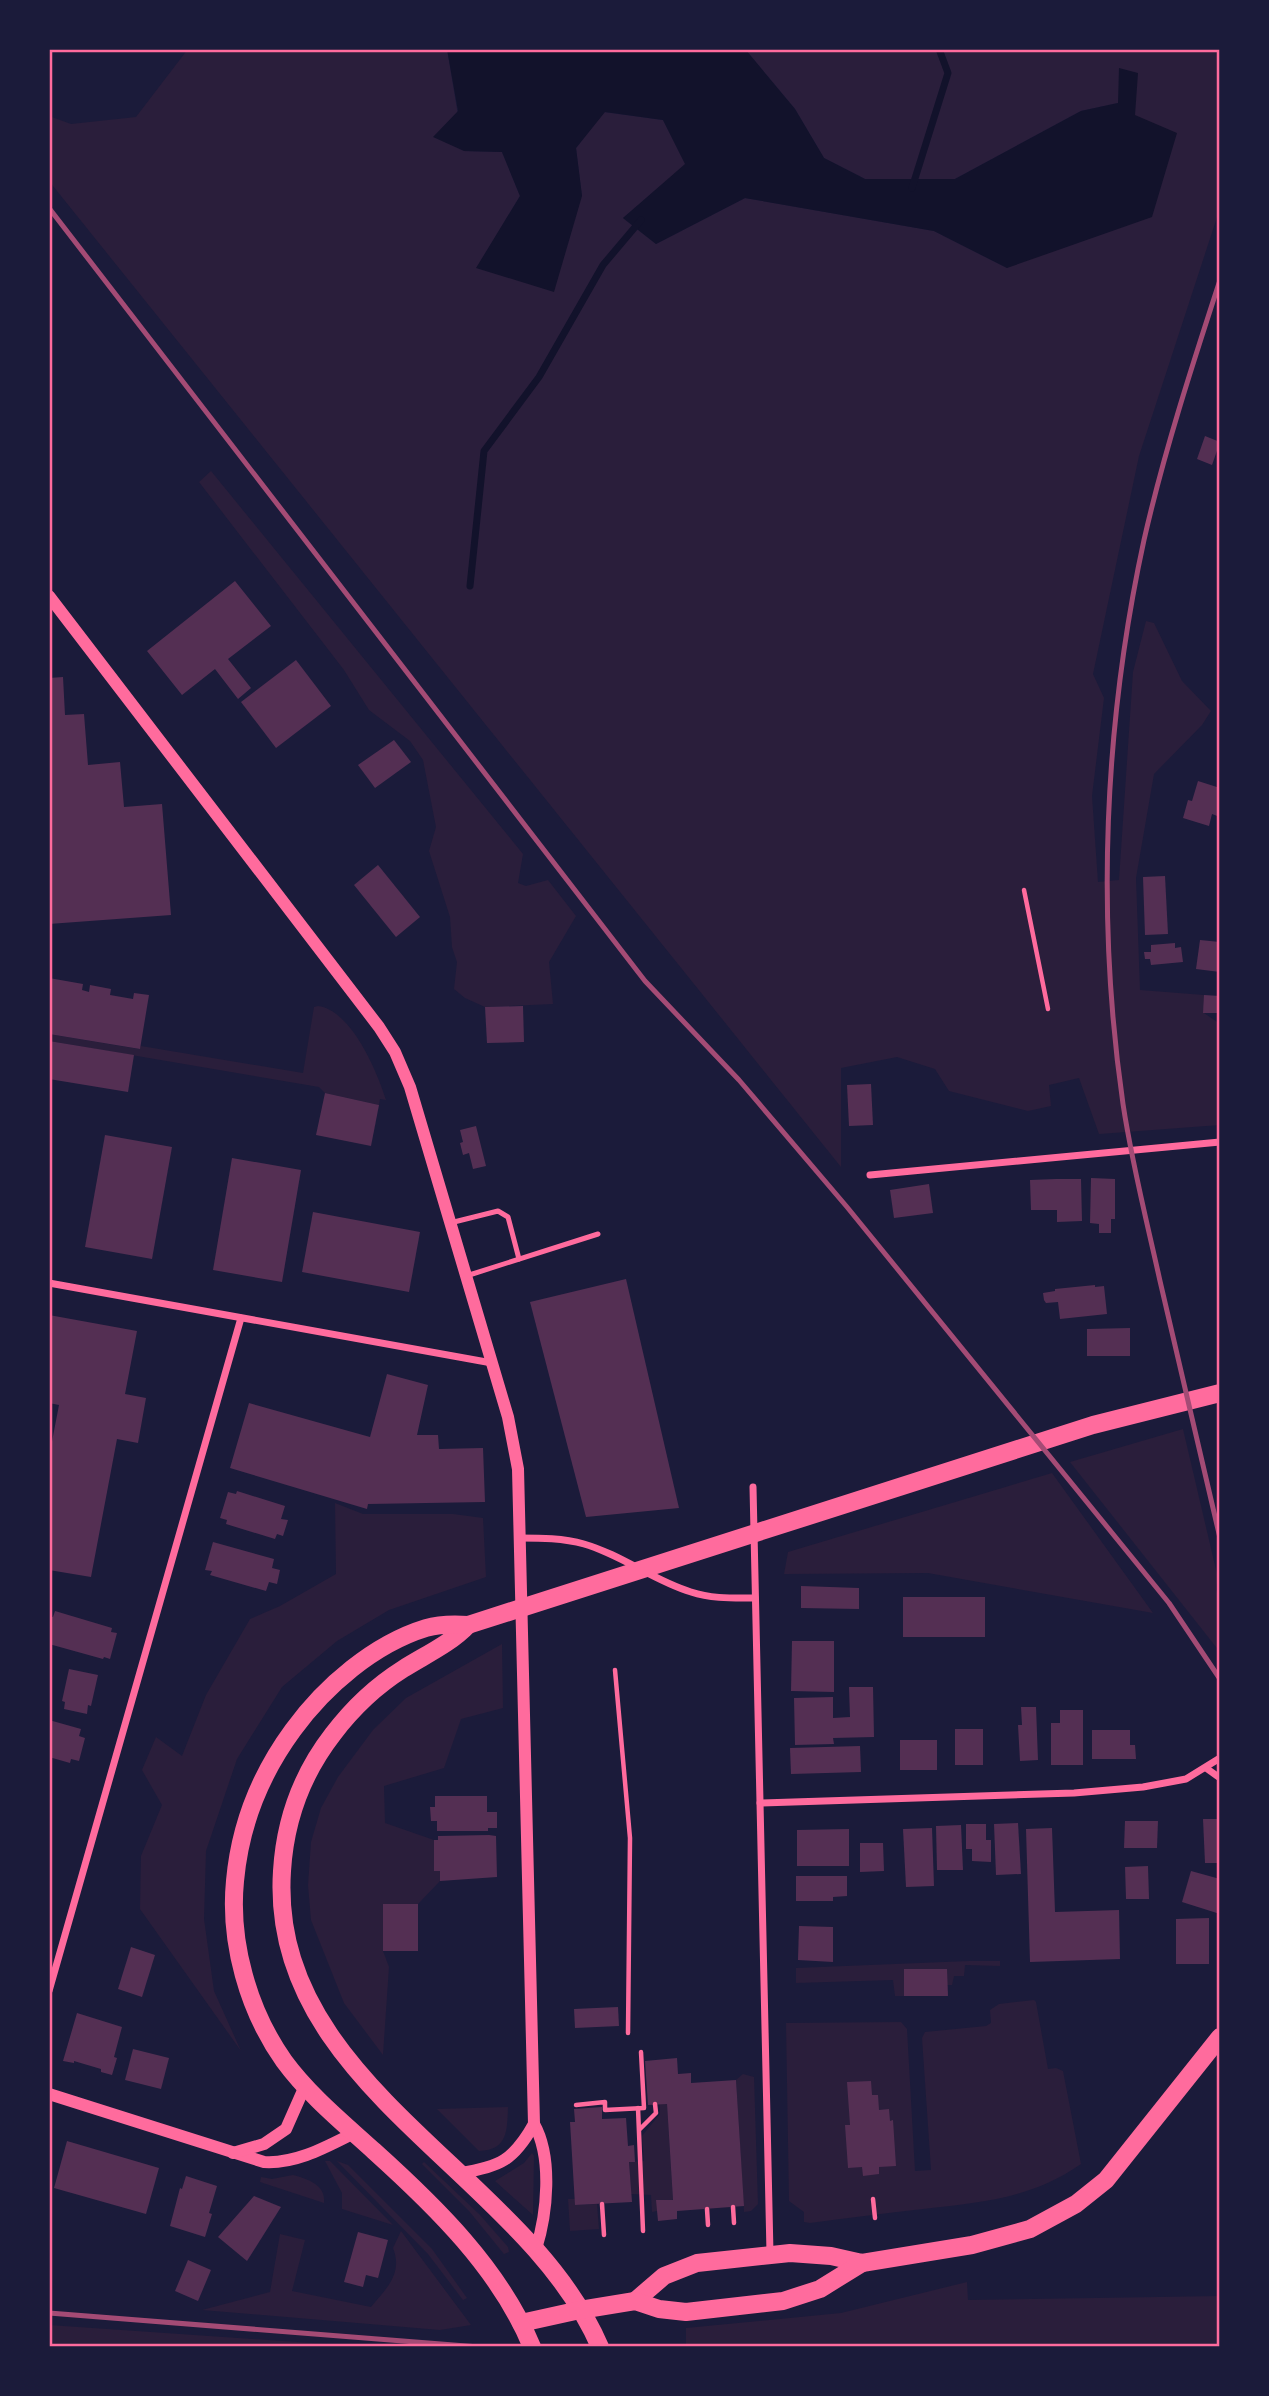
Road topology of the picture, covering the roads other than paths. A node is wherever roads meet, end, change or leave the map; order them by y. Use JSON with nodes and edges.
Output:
{"nodes":[{"id":1,"x":49,"y":596,"type":"edge"},
{"id":2,"x":1220,"y":1142,"type":"edge"},
{"id":3,"x":870,"y":1175,"type":"dead end"},
{"id":4,"x":450,"y":1223,"type":"junction"},
{"id":5,"x":598,"y":1234,"type":"dead end"},
{"id":6,"x":519,"y":1259,"type":"junction"},
{"id":7,"x":467,"y":1276,"type":"junction"},
{"id":8,"x":49,"y":1283,"type":"edge"},
{"id":9,"x":241,"y":1318,"type":"junction"},
{"id":10,"x":493,"y":1364,"type":"junction"},
{"id":11,"x":1220,"y":1393,"type":"edge"},
{"id":12,"x":753,"y":1487,"type":"dead end"},
{"id":13,"x":520,"y":1538,"type":"junction"},
{"id":14,"x":755,"y":1598,"type":"junction"},
{"id":15,"x":468,"y":1625,"type":"junction"},
{"id":16,"x":1220,"y":1758,"type":"edge"},
{"id":17,"x":1206,"y":1768,"type":"junction"},
{"id":18,"x":1220,"y":1778,"type":"edge"},
{"id":19,"x":760,"y":1803,"type":"junction"},
{"id":20,"x":49,"y":1991,"type":"edge"},
{"id":21,"x":1220,"y":2036,"type":"edge"},
{"id":22,"x":305,"y":2086,"type":"junction"},
{"id":23,"x":49,"y":2094,"type":"edge"},
{"id":24,"x":534,"y":2124,"type":"junction"},
{"id":25,"x":354,"y":2133,"type":"junction"},
{"id":26,"x":233,"y":2153,"type":"junction"},
{"id":27,"x":460,"y":2173,"type":"junction"},
{"id":28,"x":536,"y":2249,"type":"junction"},
{"id":29,"x":770,"y":2254,"type":"junction"},
{"id":30,"x":862,"y":2263,"type":"junction"},
{"id":31,"x":635,"y":2301,"type":"junction"},
{"id":32,"x":580,"y":2310,"type":"junction"},
{"id":33,"x":523,"y":2326,"type":"junction"},
{"id":34,"x":532,"y":2347,"type":"edge"},
{"id":35,"x":600,"y":2347,"type":"edge"}],
"edges":[{"from":1,"to":4,"type":"street"},
{"from":2,"to":3,"type":"street"},
{"from":4,"to":6,"type":"lane"},
{"from":4,"to":7,"type":"street"},
{"from":5,"to":6,"type":"lane"},
{"from":6,"to":7,"type":"lane"},
{"from":7,"to":10,"type":"street"},
{"from":8,"to":9,"type":"street"},
{"from":9,"to":10,"type":"street"},
{"from":9,"to":20,"type":"street"},
{"from":10,"to":13,"type":"street"},
{"from":11,"to":15,"type":"highway"},
{"from":12,"to":14,"type":"street"},
{"from":13,"to":14,"type":"street"},
{"from":13,"to":24,"type":"street"},
{"from":14,"to":19,"type":"street"},
{"from":15,"to":22,"type":"highway"},
{"from":15,"to":27,"type":"highway"},
{"from":16,"to":17,"type":"street"},
{"from":17,"to":18,"type":"street"},
{"from":17,"to":19,"type":"street"},
{"from":19,"to":29,"type":"street"},
{"from":21,"to":30,"type":"highway"},
{"from":22,"to":25,"type":"highway"},
{"from":22,"to":26,"type":"street"},
{"from":23,"to":26,"type":"street"},
{"from":24,"to":27,"type":"street"},
{"from":24,"to":28,"type":"street"},
{"from":25,"to":26,"type":"street"},
{"from":25,"to":33,"type":"highway"},
{"from":27,"to":28,"type":"highway"},
{"from":28,"to":32,"type":"highway"},
{"from":29,"to":30,"type":"highway"},
{"from":29,"to":31,"type":"highway"},
{"from":30,"to":31,"type":"highway"},
{"from":31,"to":32,"type":"highway"},
{"from":32,"to":33,"type":"highway"},
{"from":32,"to":35,"type":"highway"},
{"from":33,"to":34,"type":"highway"}]}
